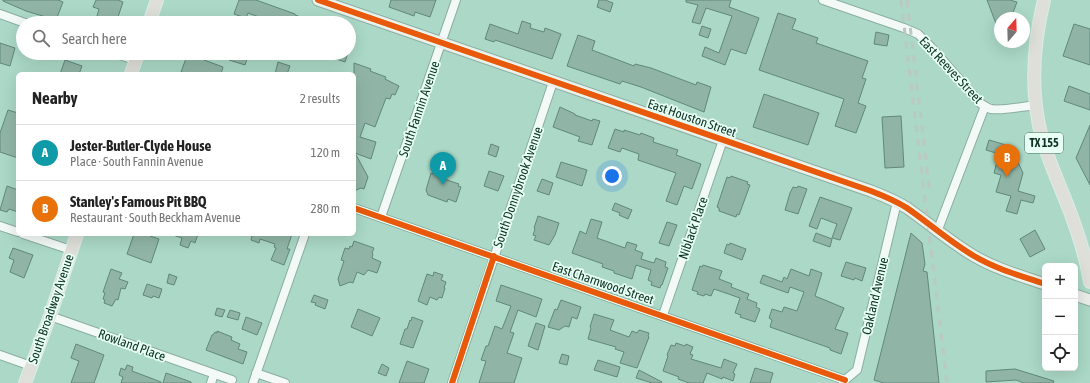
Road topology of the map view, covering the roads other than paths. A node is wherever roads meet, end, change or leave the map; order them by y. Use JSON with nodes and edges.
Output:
{"nodes":[{"id":1,"x":157,"y":0,"type":"edge"},
{"id":2,"x":318,"y":0,"type":"edge"},
{"id":3,"x":456,"y":0,"type":"edge"},
{"id":4,"x":824,"y":0,"type":"edge"},
{"id":5,"x":1044,"y":0,"type":"edge"},
{"id":6,"x":0,"y":14,"type":"edge"},
{"id":7,"x":151,"y":16,"type":"edge"},
{"id":8,"x":16,"y":20,"type":"edge"},
{"id":9,"x":442,"y":43,"type":"junction"},
{"id":10,"x":136,"y":60,"type":"edge"},
{"id":11,"x":132,"y":72,"type":"edge"},
{"id":12,"x":553,"y":82,"type":"junction"},
{"id":13,"x":1037,"y":105,"type":"junction"},
{"id":14,"x":985,"y":106,"type":"junction"},
{"id":15,"x":723,"y":140,"type":"junction"},
{"id":16,"x":897,"y":202,"type":"junction"},
{"id":17,"x":356,"y":209,"type":"edge"},
{"id":18,"x":381,"y":217,"type":"junction"},
{"id":19,"x":0,"y":226,"type":"edge"},
{"id":20,"x":16,"y":231,"type":"edge"},
{"id":21,"x":937,"y":232,"type":"junction"},
{"id":22,"x":29,"y":236,"type":"edge"},
{"id":23,"x":76,"y":236,"type":"edge"},
{"id":24,"x":304,"y":236,"type":"edge"},
{"id":25,"x":71,"y":250,"type":"junction"},
{"id":26,"x":494,"y":256,"type":"junction"},
{"id":27,"x":1090,"y":280,"type":"edge"},
{"id":28,"x":1042,"y":283,"type":"edge"},
{"id":29,"x":1078,"y":296,"type":"edge"},
{"id":30,"x":1090,"y":300,"type":"edge"},
{"id":31,"x":663,"y":315,"type":"junction"},
{"id":32,"x":50,"y":316,"type":"junction"},
{"id":33,"x":0,"y":355,"type":"edge"},
{"id":34,"x":31,"y":366,"type":"junction"},
{"id":35,"x":256,"y":373,"type":"junction"},
{"id":36,"x":214,"y":374,"type":"junction"},
{"id":37,"x":232,"y":380,"type":"dead end"},
{"id":38,"x":844,"y":381,"type":"edge"},
{"id":39,"x":26,"y":383,"type":"edge"},
{"id":40,"x":211,"y":383,"type":"edge"},
{"id":41,"x":253,"y":383,"type":"edge"},
{"id":42,"x":285,"y":383,"type":"edge"},
{"id":43,"x":452,"y":383,"type":"edge"}],
"edges":[{"from":1,"to":7,"type":"main road"},
{"from":2,"to":9,"type":"street","name":"East Houston Street"},
{"from":3,"to":9,"type":"street","name":"South Fannin Avenue"},
{"from":4,"to":14,"type":"street","name":"East Reeves Street"},
{"from":5,"to":13,"type":"main road","number":"TX 155"},
{"from":6,"to":8,"type":"street"},
{"from":9,"to":12,"type":"street","name":"East Houston Street"},
{"from":9,"to":18,"type":"street","name":"South Fannin Avenue"},
{"from":10,"to":11,"type":"main road"},
{"from":12,"to":15,"type":"street","name":"East Houston Street"},
{"from":12,"to":26,"type":"street","name":"South Donnybrook Avenue"},
{"from":13,"to":14,"type":"street","name":"East Reeves Street"},
{"from":13,"to":27,"type":"main road","number":"TX 155"},
{"from":14,"to":21,"type":"street"},
{"from":15,"to":16,"type":"street","name":"East Houston Street"},
{"from":15,"to":31,"type":"street","name":"Niblack Place"},
{"from":16,"to":21,"type":"street","name":"East Houston Street"},
{"from":16,"to":38,"type":"street","name":"Oakland Avenue"},
{"from":17,"to":18,"type":"street","name":"East Charnwood Street"},
{"from":18,"to":26,"type":"street","name":"East Charnwood Street"},
{"from":19,"to":20,"type":"street"},
{"from":21,"to":28,"type":"street","name":"East Houston Street"},
{"from":22,"to":25,"type":"street"},
{"from":23,"to":25,"type":"main road","name":"South Broadway Avenue"},
{"from":24,"to":35,"type":"street"},
{"from":25,"to":32,"type":"main road","name":"South Broadway Avenue"},
{"from":26,"to":31,"type":"street","name":"East Charnwood Street"},
{"from":26,"to":43,"type":"street","name":"South Donnybrook Avenue"},
{"from":29,"to":30,"type":"street"},
{"from":31,"to":38,"type":"street","name":"East Charnwood Street"},
{"from":32,"to":34,"type":"main road","name":"South Broadway Avenue"},
{"from":32,"to":36,"type":"street","name":"Rowland Place"},
{"from":33,"to":34,"type":"street"},
{"from":34,"to":39,"type":"main road","name":"South Broadway Avenue"},
{"from":35,"to":41,"type":"street"},
{"from":35,"to":42,"type":"street"},
{"from":36,"to":37,"type":"street","name":"Rowland Place"},
{"from":36,"to":40,"type":"street"}]}
